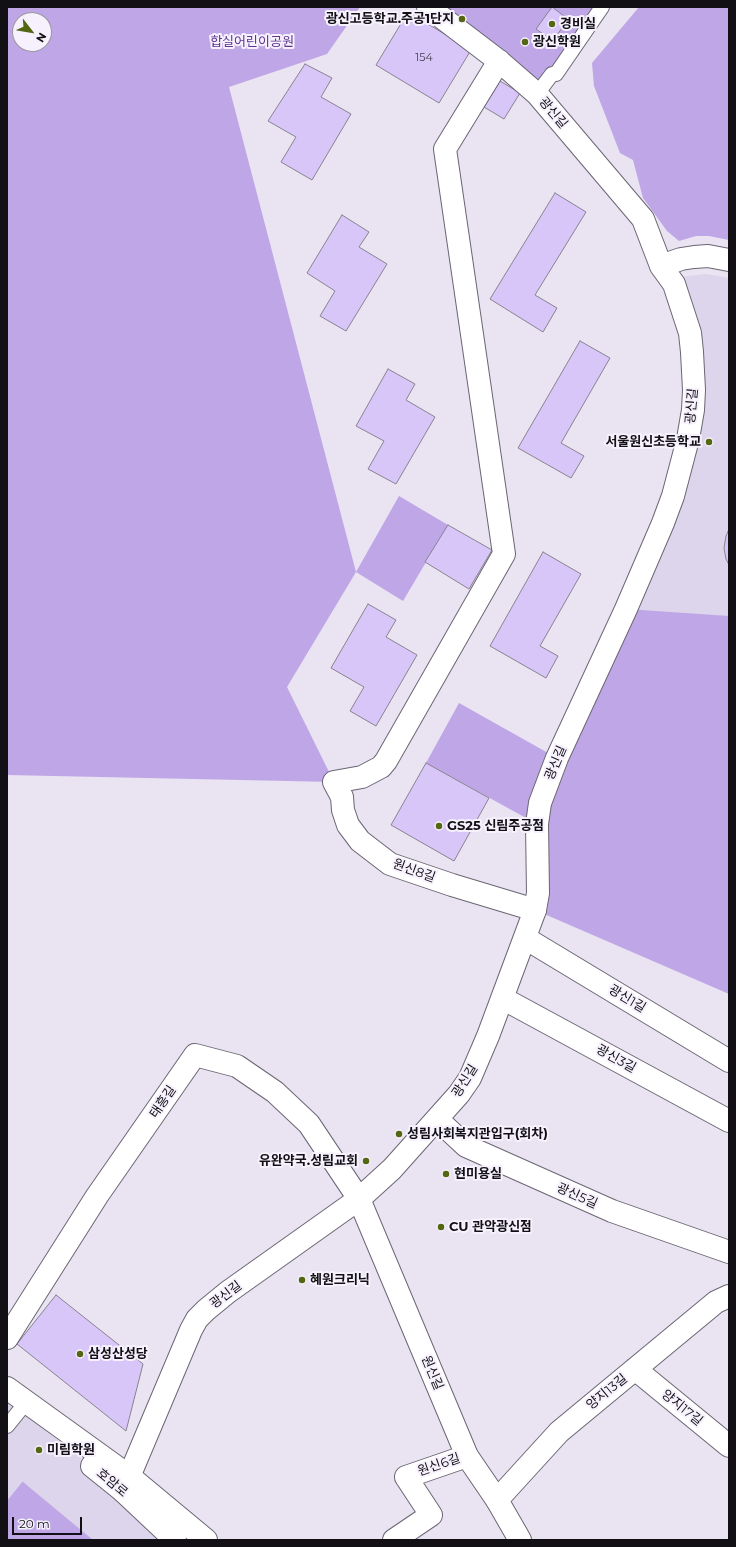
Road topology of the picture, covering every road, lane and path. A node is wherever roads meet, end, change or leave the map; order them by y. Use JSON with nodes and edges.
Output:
{"nodes":[{"id":1,"x":428,"y":7,"type":"edge"},
{"id":2,"x":602,"y":7,"type":"edge"},
{"id":3,"x":499,"y":61,"type":"junction"},
{"id":4,"x":537,"y":94,"type":"junction"},
{"id":5,"x":729,"y":260,"type":"edge"},
{"id":6,"x":661,"y":266,"type":"junction"},
{"id":7,"x":535,"y":910,"type":"junction"},
{"id":8,"x":525,"y":938,"type":"junction"},
{"id":9,"x":502,"y":998,"type":"junction"},
{"id":10,"x":729,"y":1061,"type":"edge"},
{"id":11,"x":437,"y":1119,"type":"junction"},
{"id":12,"x":729,"y":1121,"type":"edge"},
{"id":13,"x":359,"y":1199,"type":"junction"},
{"id":14,"x":729,"y":1252,"type":"edge"},
{"id":15,"x":729,"y":1296,"type":"edge"},
{"id":16,"x":7,"y":1338,"type":"edge"},
{"id":17,"x":635,"y":1369,"type":"junction"},
{"id":18,"x":7,"y":1388,"type":"edge"},
{"id":19,"x":14,"y":1405,"type":"edge"},
{"id":20,"x":7,"y":1426,"type":"edge"},
{"id":21,"x":729,"y":1446,"type":"edge"},
{"id":22,"x":467,"y":1456,"type":"junction"},
{"id":23,"x":126,"y":1483,"type":"junction"},
{"id":24,"x":497,"y":1500,"type":"junction"},
{"id":25,"x":175,"y":1540,"type":"edge"},
{"id":26,"x":206,"y":1540,"type":"edge"},
{"id":27,"x":394,"y":1540,"type":"edge"},
{"id":28,"x":520,"y":1540,"type":"edge"}],
"edges":[{"from":1,"to":3,"type":"street","name":"광신길"},
{"from":2,"to":4,"type":"lane"},
{"from":3,"to":4,"type":"street","name":"광신길"},
{"from":3,"to":7,"type":"street","name":"원신8길"},
{"from":4,"to":6,"type":"street","name":"광신길"},
{"from":5,"to":6,"type":"street"},
{"from":6,"to":7,"type":"street","name":"광신길"},
{"from":7,"to":8,"type":"street","name":"광신길"},
{"from":8,"to":9,"type":"street","name":"광신길"},
{"from":8,"to":10,"type":"street","name":"광신1길"},
{"from":9,"to":11,"type":"street","name":"광신길"},
{"from":9,"to":12,"type":"street","name":"광신3길"},
{"from":11,"to":13,"type":"street","name":"광신길"},
{"from":11,"to":14,"type":"street","name":"광신5길"},
{"from":13,"to":16,"type":"street","name":"태흥길"},
{"from":13,"to":22,"type":"street","name":"원신길"},
{"from":13,"to":23,"type":"street","name":"광신길"},
{"from":15,"to":17,"type":"street","name":"양지13길"},
{"from":17,"to":21,"type":"street","name":"양지17길"},
{"from":17,"to":24,"type":"street","name":"양지13길"},
{"from":18,"to":23,"type":"street"},
{"from":19,"to":20,"type":"lane"},
{"from":19,"to":23,"type":"street","name":"호암로"},
{"from":22,"to":24,"type":"street","name":"원신길"},
{"from":22,"to":27,"type":"street","name":"원신6길"},
{"from":23,"to":25,"type":"street","name":"호암로"},
{"from":23,"to":26,"type":"street"},
{"from":24,"to":28,"type":"street","name":"원신길"}]}
